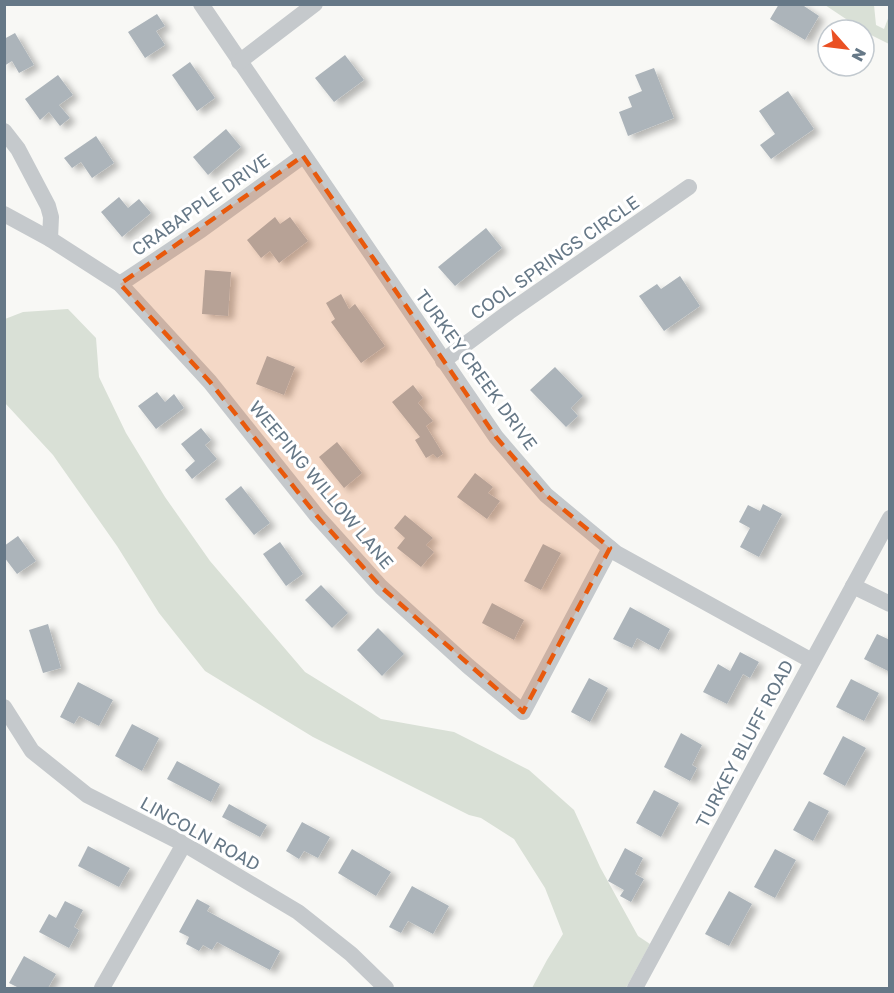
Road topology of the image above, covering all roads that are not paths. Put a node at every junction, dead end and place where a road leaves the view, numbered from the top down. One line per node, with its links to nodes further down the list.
1 (201, 4): 3 (street, TURKEY CREEK DRIVE)
2 (315, 4): 3 (street)
3 (239, 62): 5 (street, TURKEY CREEK DRIVE)
4 (4, 131): 8 (street)
5 (303, 156): 9 (street, CRABAPPLE DRIVE); 10 (street, TURKEY CREEK DRIVE)
6 (689, 187): 10 (street, COOL SPRINGS CIRCLE)
7 (4, 214): 8 (street, WEEPING WILLOW LANE)
8 (50, 239): 9 (street, WEEPING WILLOW LANE)
9 (120, 284): 12 (street, WEEPING WILLOW LANE)
10 (443, 361): 12 (street, TURKEY CREEK DRIVE)
11 (890, 518): 13 (street, TURKEY BLUFF ROAD)
12 (610, 548): 15 (street, TURKEY CREEK DRIVE)
13 (853, 586): 14 (street); 15 (street, TURKEY BLUFF ROAD)
14 (890, 604)
15 (812, 661): 20 (street, TURKEY BLUFF ROAD)
16 (4, 706): 17 (street, LINCOLN ROAD)
17 (184, 844): 18 (street); 19 (street, LINCOLN ROAD)
18 (102, 988)
19 (386, 988)
20 (635, 988)

